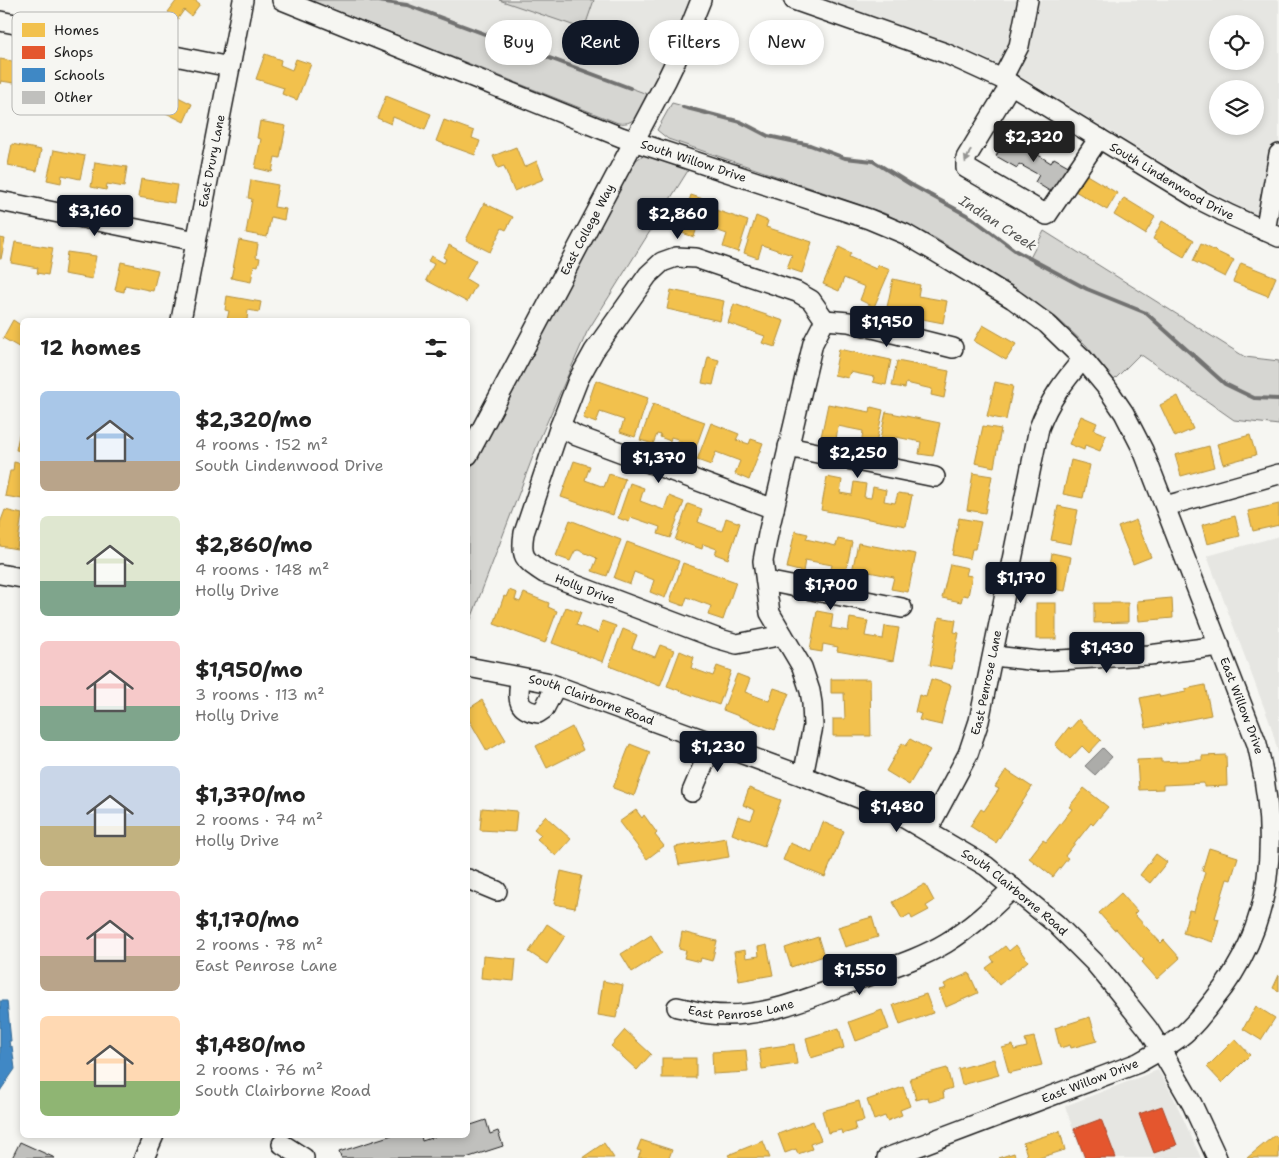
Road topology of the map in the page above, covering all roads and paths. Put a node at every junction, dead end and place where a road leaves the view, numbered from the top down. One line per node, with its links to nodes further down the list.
1 (244, 0): 7 (street, East Drury Lane)
2 (282, 0): 10 (street, South Willow Drive)
3 (701, 0): 10 (street, East College Way)
4 (794, 0): 8 (street, South Lindenwood Drive)
5 (1028, 0): 8 (street)
6 (178, 57): 7 (street)
7 (230, 67): 14 (street, East Drury Lane)
8 (1006, 81): 9 (street, South Lindenwood Drive); 9 (street, one-way to 9)
9 (1099, 138): 13 (street, South Lindenwood Drive)
10 (634, 141): 18 (street, South Willow Drive); 21 (street, East College Way)
11 (1279, 154): 13 (street)
12 (0, 201): 14 (street)
13 (1272, 234)
14 (196, 240): 15 (street, East Drury Lane)
15 (181, 318)
16 (825, 320): 17 (street); 19 (street, Holly Drive); 20 (street)
17 (954, 348)
18 (1083, 359): 24 (street, East Willow Drive); 32 (street, East Penrose Lane)
19 (560, 426): 25 (street); 30 (street, Holly Drive)
20 (788, 448): 23 (street); 25 (street)
21 (470, 451)
22 (1279, 474): 24 (street)
23 (935, 477)
24 (1166, 506): 31 (street, East Willow Drive)
25 (774, 509): 28 (street)
26 (0, 574): 27 (street)
27 (20, 578)
28 (766, 581): 29 (street); 30 (street)
29 (902, 608)
30 (783, 635): 37 (street)
31 (1220, 646): 32 (street); 44 (street, East Willow Drive)
32 (994, 656): 39 (street, East Penrose Lane)
33 (470, 667): 34 (street, South Clairborne Road)
34 (520, 678): 35 (street, South Clairborne Road); 35 (street)
35 (556, 686): 36 (street, South Clairborne Road)
36 (713, 742): 37 (street, South Clairborne Road); 38 (street)
37 (803, 776): 39 (street, South Clairborne Road)
38 (692, 792)
39 (927, 831): 41 (street, South Clairborne Road)
40 (470, 880): 42 (street)
41 (1014, 888): 43 (street, East Penrose Lane); 44 (street, South Clairborne Road)
42 (497, 891)
43 (677, 1007)
44 (1161, 1050): 49 (street, East Willow Drive); 50 (street, South Clairborne Road)
45 (153, 1138): 47 (street)
46 (282, 1144): 48 (street)
47 (144, 1158)
48 (304, 1158)
49 (887, 1158)
50 (1217, 1158)

